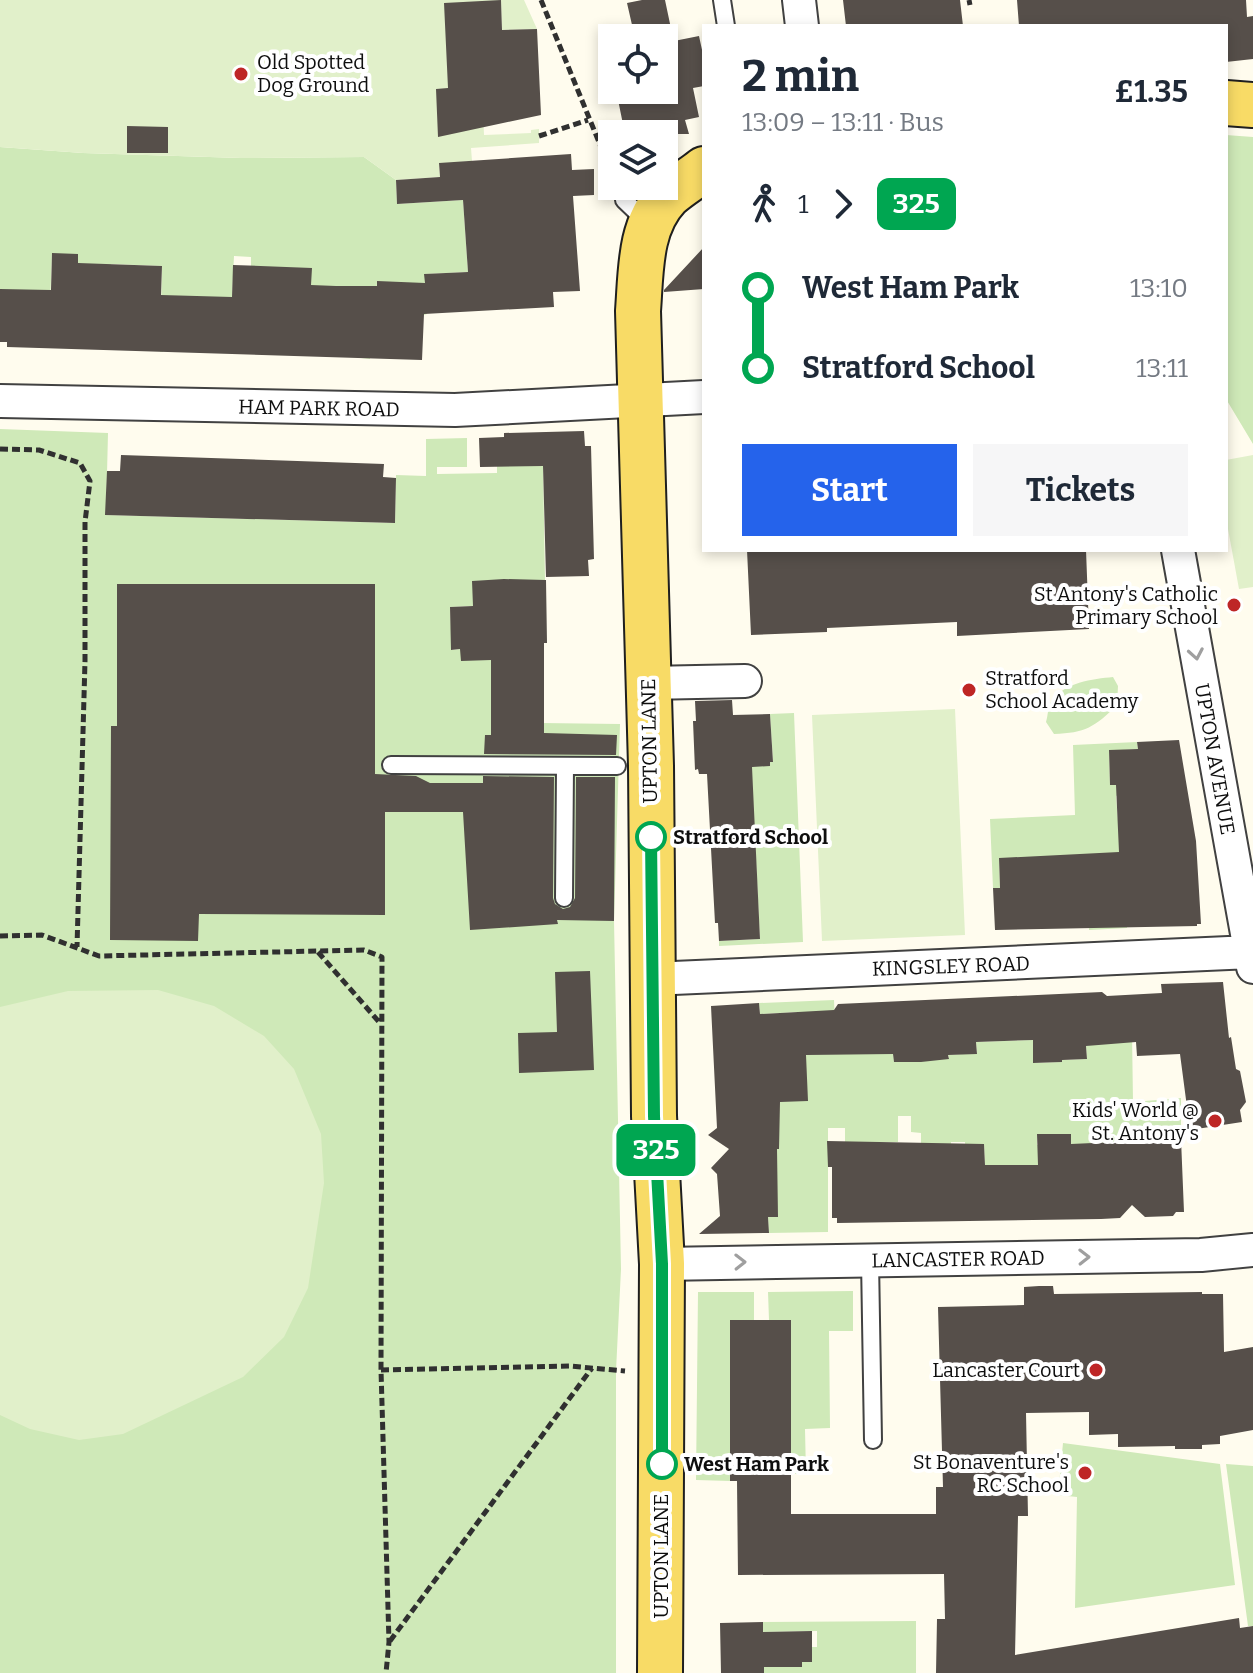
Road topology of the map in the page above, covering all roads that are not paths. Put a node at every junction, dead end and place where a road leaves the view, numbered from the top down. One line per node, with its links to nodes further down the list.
1 (722, 0): 3 (lane)
2 (799, 0): 4 (street)
3 (726, 24)
4 (802, 24)
5 (1228, 103): 6 (main road)
6 (1253, 105)
7 (702, 171): 9 (main road, UPTON LANE)
8 (702, 397): 9 (street, HAM PARK ROAD)
9 (639, 400): 10 (street, HAM PARK ROAD); 13 (main road, UPTON LANE)
10 (0, 401)
11 (1178, 552): 18 (street, UPTON AVENUE, one-way to 18)
12 (745, 681): 13 (street)
13 (648, 683): 19 (main road, UPTON LANE)
14 (391, 765): 15 (lane)
15 (565, 766): 16 (lane); 17 (lane)
16 (617, 766)
17 (564, 898)
18 (1252, 960): 19 (street, KINGSLEY ROAD)
19 (651, 979): 22 (main road, UPTON LANE)
20 (1253, 1250): 21 (street, LANCASTER ROAD, one-way to 20)
21 (870, 1260): 22 (street, LANCASTER ROAD, one-way to 21); 23 (lane)
22 (662, 1264): 24 (main road, UPTON LANE)
23 (873, 1440)
24 (660, 1673)

